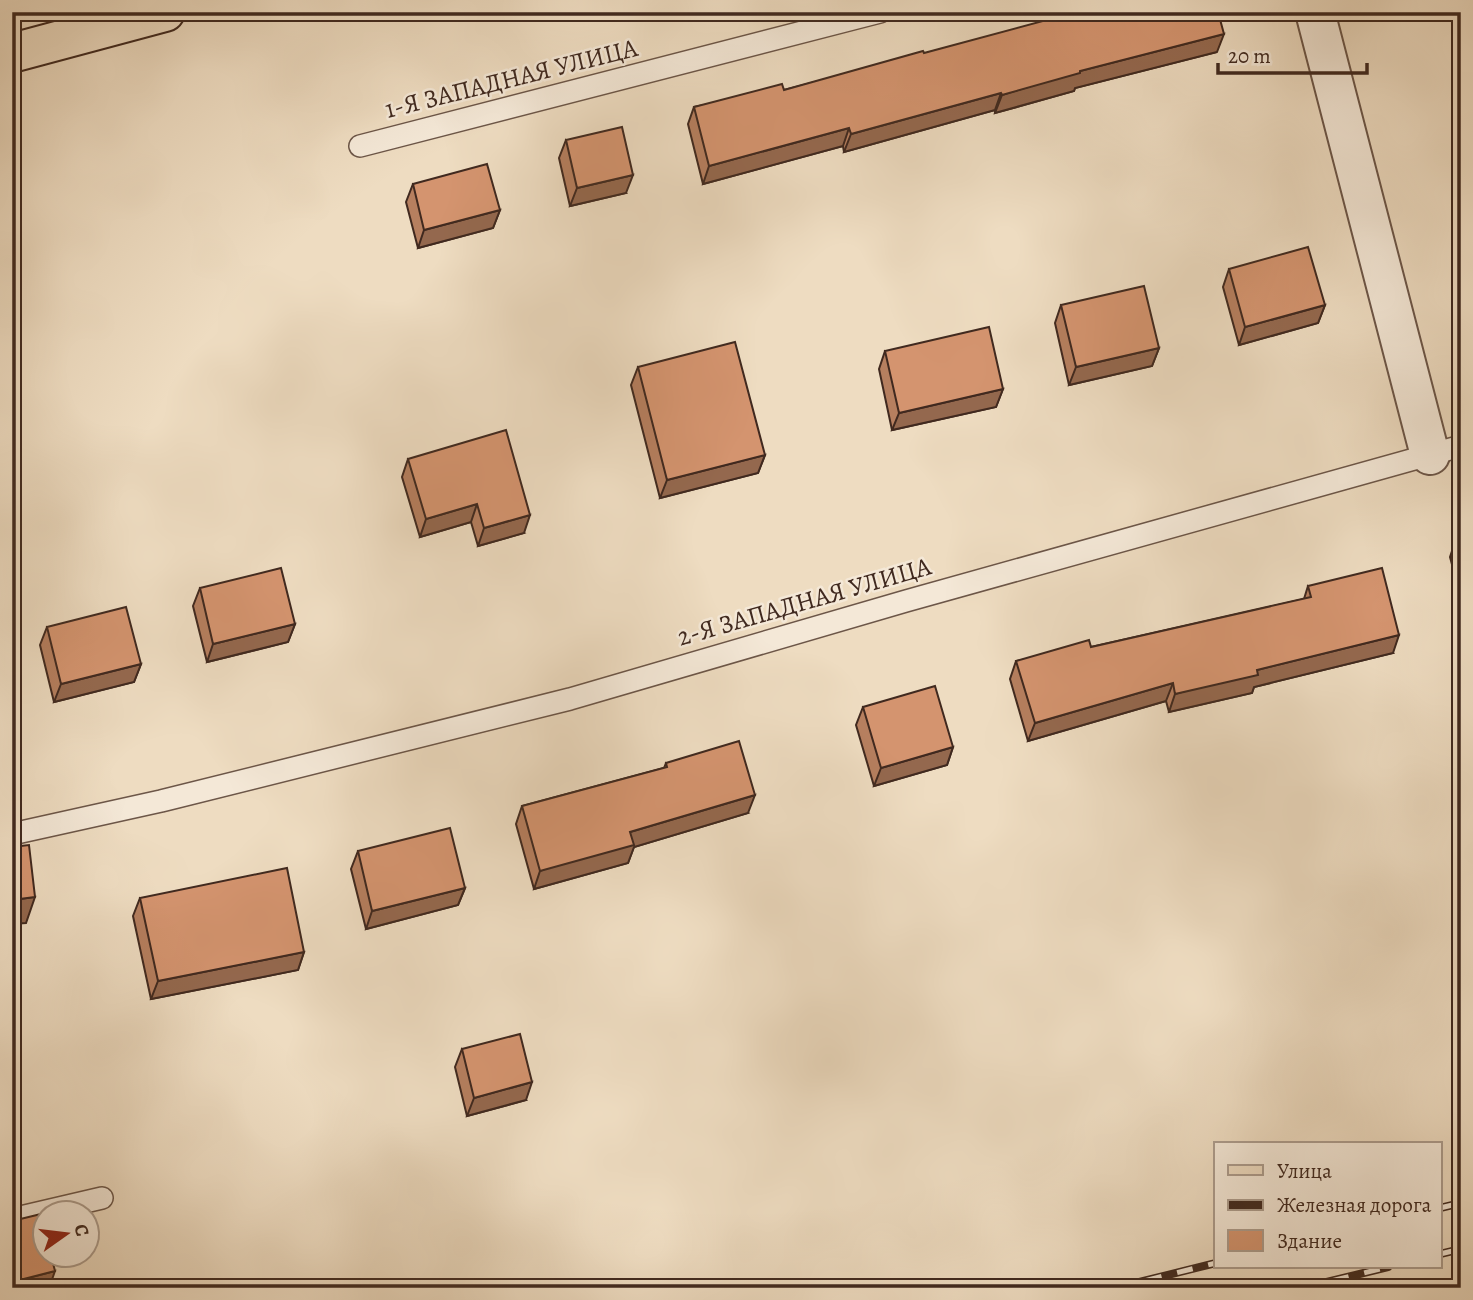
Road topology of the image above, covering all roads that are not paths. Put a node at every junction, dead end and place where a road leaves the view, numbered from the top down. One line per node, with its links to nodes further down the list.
1 (165, 12): 4 (main road)
2 (880, 12): 5 (lane, 1-Я ЗАПАДНАЯ УЛИЦА)
3 (1315, 12): 6 (street)
4 (12, 53)
5 (360, 146)
6 (1445, 451): 7 (lane, 2-Я ЗАПАДНАЯ УЛИЦА)
7 (12, 834)
8 (32, 1214): 9 (lane)
9 (12, 1219)

